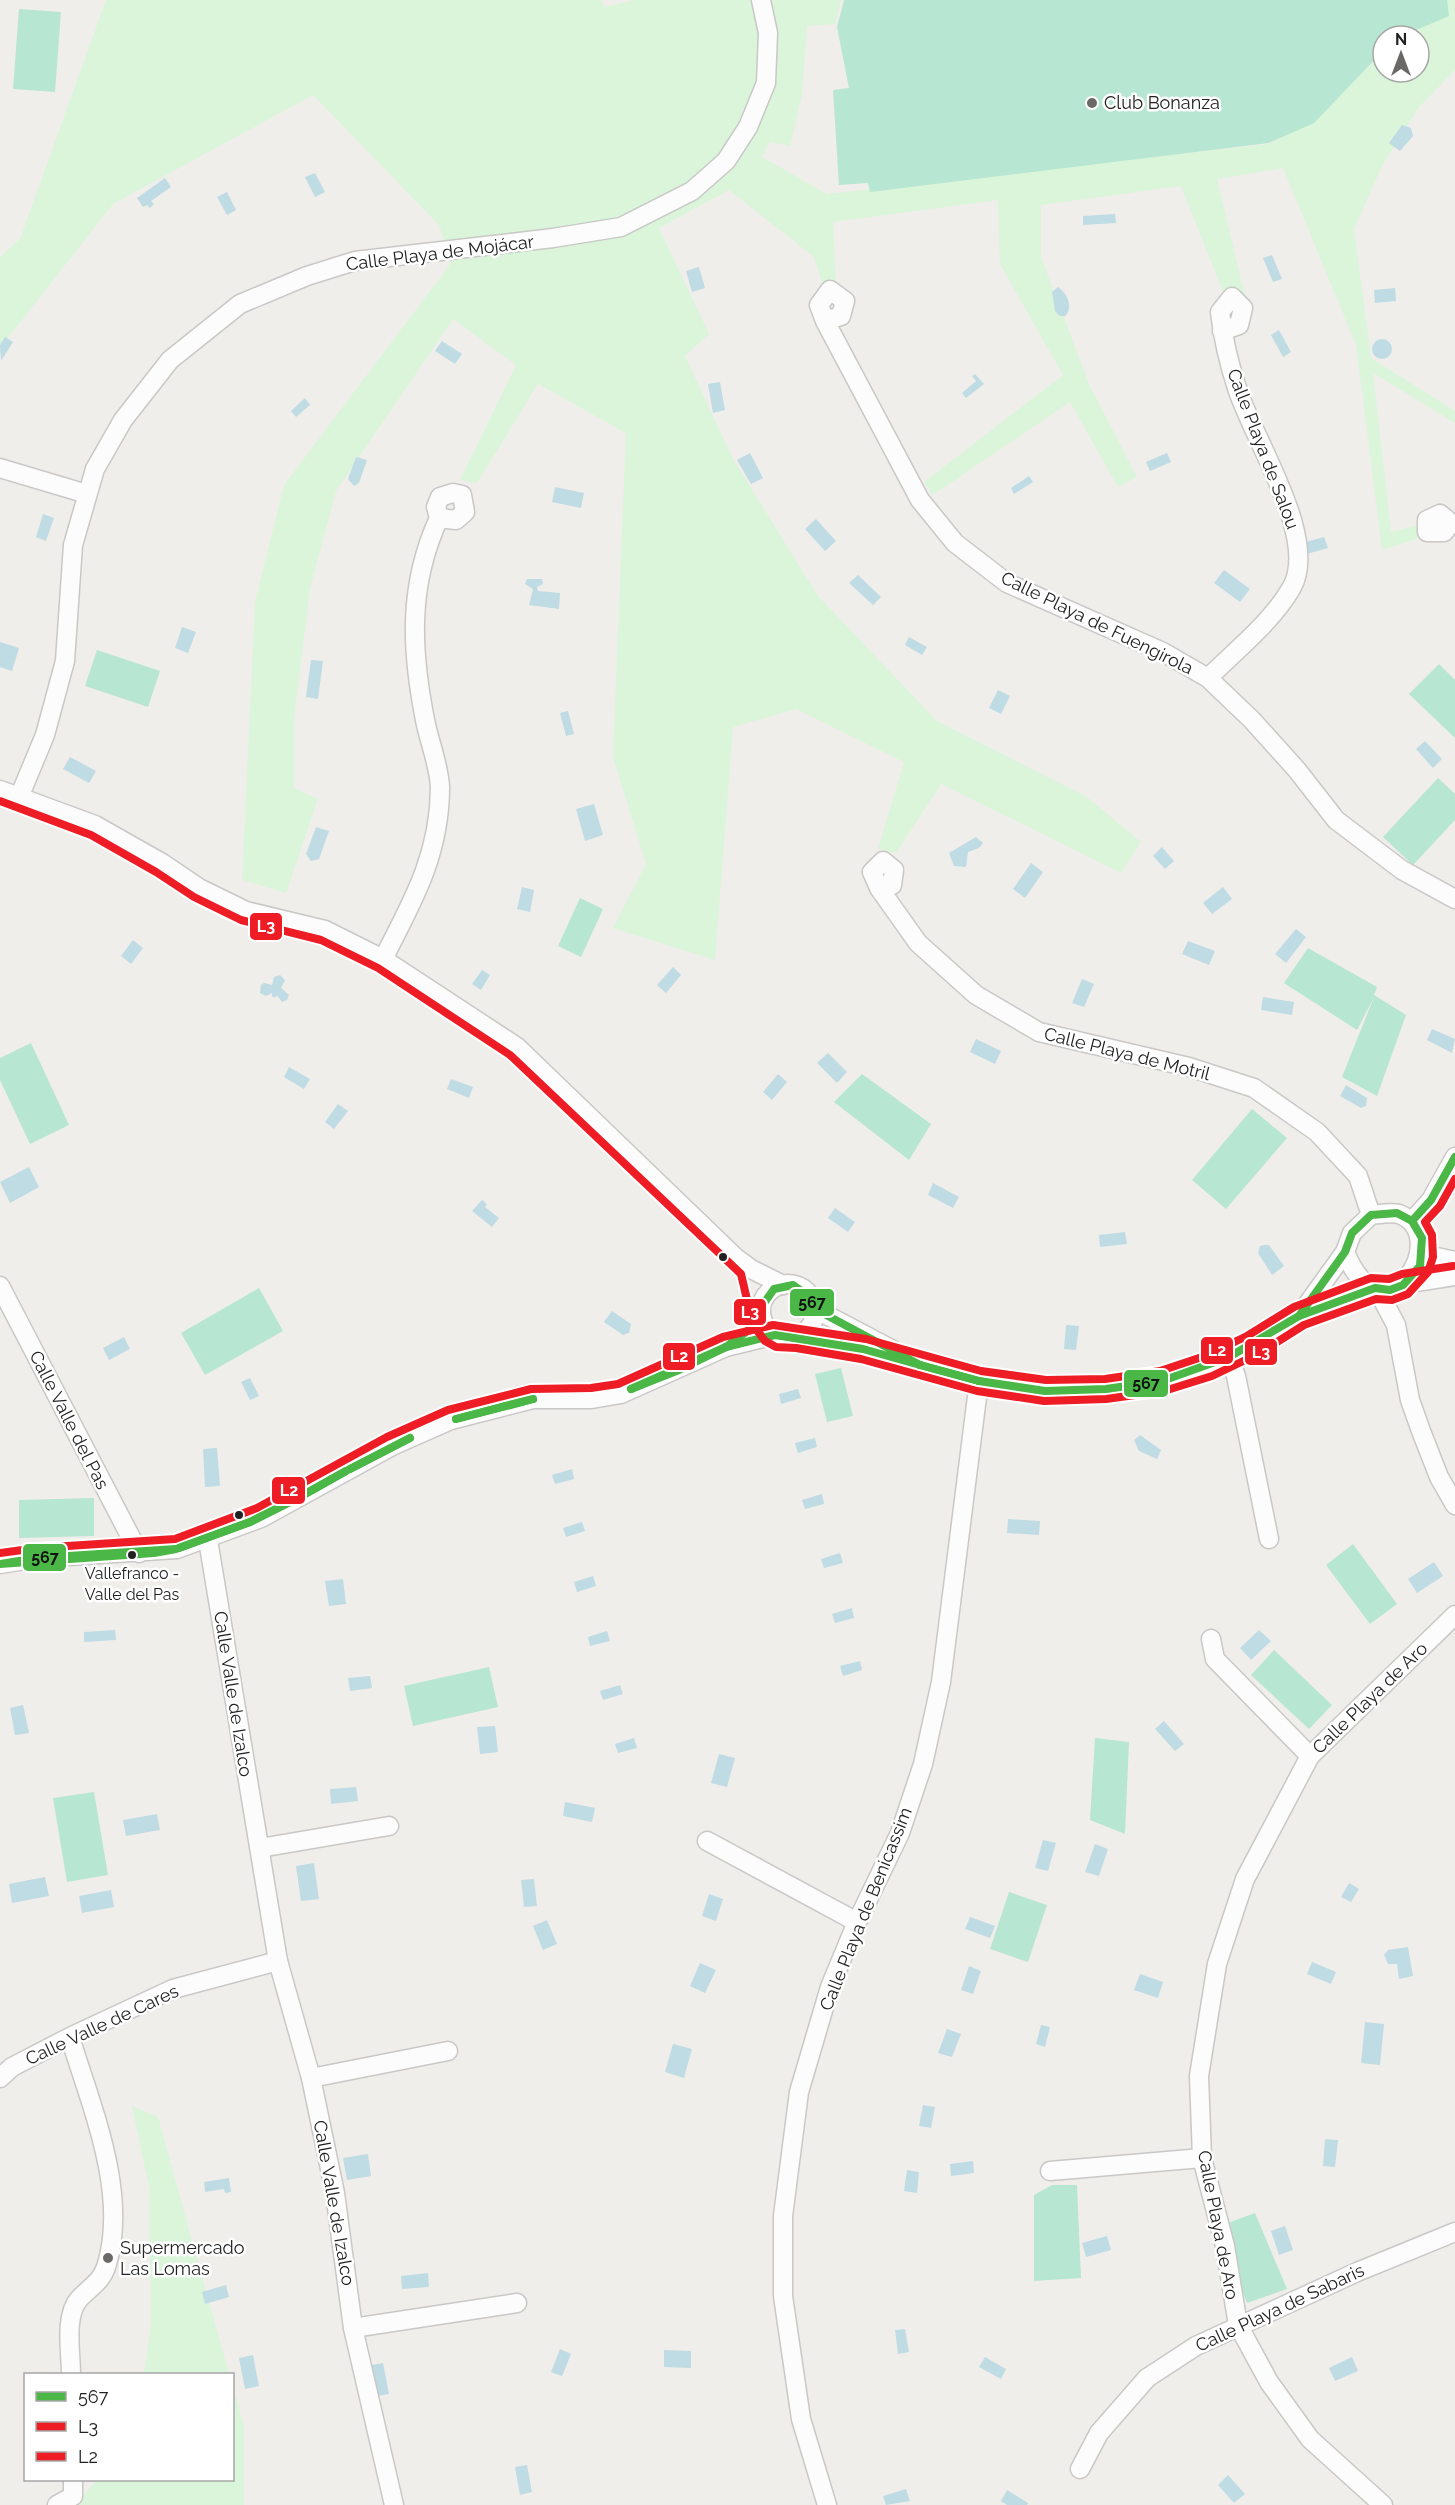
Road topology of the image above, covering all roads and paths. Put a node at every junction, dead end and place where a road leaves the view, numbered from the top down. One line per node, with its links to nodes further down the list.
1 (761, 0): 5 (street, Calle Playa de Mojácar)
2 (825, 321): 7 (street, Calle Playa de Fuengirola)
3 (1222, 331): 7 (street, Calle Playa de Salou)
4 (0, 468): 5 (street)
5 (87, 494): 9 (street, Calle Playa de Mojácar)
6 (439, 518): 12 (street)
7 (1208, 678): 11 (street, Calle Playa de Fuengirola)
8 (0, 789): 9 (street)
9 (20, 795): 12 (street)
10 (879, 888): 14 (street, Calle Playa de Motril)
11 (1455, 899)
12 (383, 959): 19 (street)
13 (1455, 1156): 15 (street)
14 (1371, 1215): 15 (street); 16 (street)
15 (1412, 1221): 17 (street)
16 (1345, 1252): 24 (street); 27 (street)
17 (1423, 1254): 18 (street); 22 (street)
18 (1455, 1261)
19 (751, 1269): 21 (street); 26 (street)
20 (1455, 1276): 22 (street)
21 (783, 1285): 25 (street); 26 (street)
22 (1403, 1285): 24 (street); 28 (street)
23 (0, 1286): 38 (street, Calle Valle del Pas)
24 (1376, 1289): 27 (street); 28 (street)
25 (815, 1309): 30 (street); 33 (street)
26 (762, 1316): 29 (street); 31 (street)
27 (1299, 1316): 32 (street)
28 (1396, 1325): 35 (street)
29 (775, 1335): 30 (street); 31 (street)
30 (797, 1337): 33 (street)
31 (726, 1347): 37 (street)
32 (1229, 1357): 34 (street); 36 (street)
33 (926, 1368): 34 (street)
34 (979, 1381): 46 (street, Calle Playa de Benicassim)
35 (1455, 1504)
36 (1269, 1539)
37 (208, 1540): 38 (street); 45 (street, Calle Valle de Izalco)
38 (139, 1554): 39 (street)
39 (0, 1564)
40 (1455, 1615): 42 (street, Calle Playa de Aro)
41 (1211, 1639): 42 (street)
42 (1310, 1756): 52 (street, Calle Playa de Aro)
43 (389, 1826): 45 (street)
44 (707, 1841): 46 (street)
45 (260, 1848): 47 (street, Calle Valle de Izalco)
46 (857, 1922): 63 (street, Calle Playa de Benicassim)
47 (278, 1961): 48 (street, Calle Valle de Cares); 51 (street, Calle Valle de Izalco)
48 (70, 2037): 50 (street, Calle Valle de Cares); 58 (street)
49 (448, 2051): 51 (street)
50 (0, 2078)
51 (311, 2078): 57 (street, Calle Valle de Izalco)
52 (1202, 2158): 53 (street); 56 (street, Calle Playa de Aro)
53 (1050, 2171)
54 (1455, 2232): 56 (street, Calle Playa de Sabaris)
55 (518, 2303): 57 (street)
56 (1238, 2325): 59 (street, Calle Playa de Sabaris); 64 (street, Calle Playa de Aro)
57 (354, 2328): 62 (street, Calle Valle de Izalco)
58 (71, 2373)
59 (1080, 2469)
60 (73, 2481): 61 (street)
61 (57, 2505)
62 (394, 2505)
63 (827, 2505)
64 (1382, 2505)

